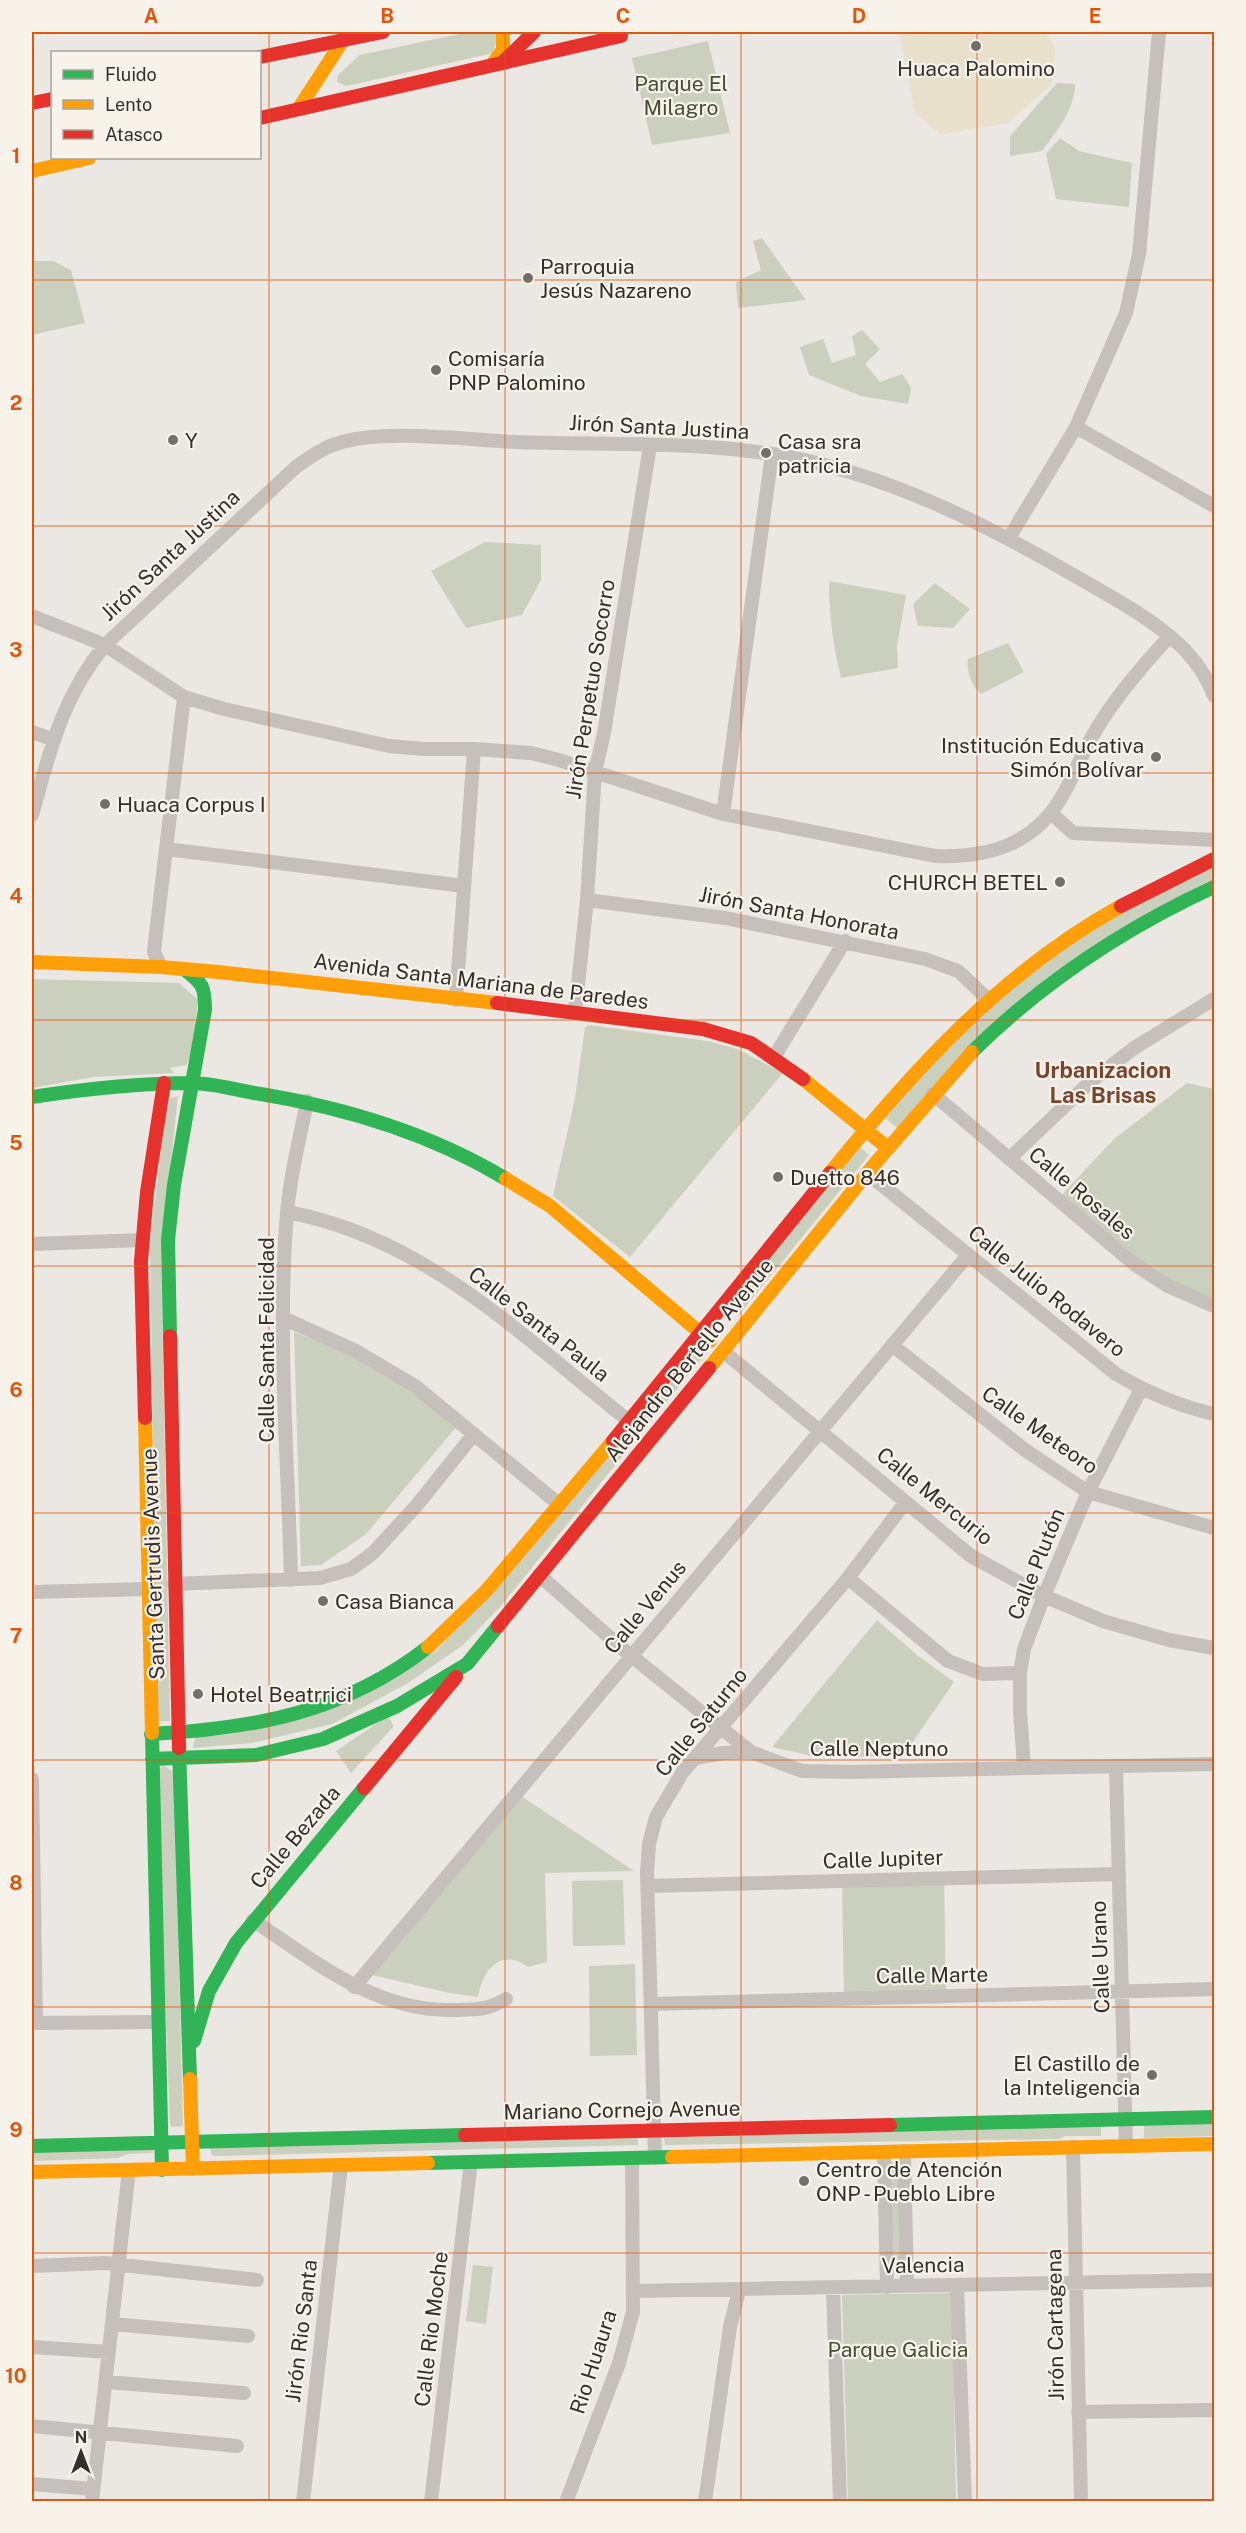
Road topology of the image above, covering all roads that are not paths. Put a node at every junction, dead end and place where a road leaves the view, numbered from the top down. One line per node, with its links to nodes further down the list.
1 (383, 32): 6 (main road)
2 (503, 32): 9 (main road)
3 (534, 32): 9 (main road)
4 (1159, 32): 18 (street)
5 (613, 35): 9 (main road)
6 (346, 36): 7 (main road); 10 (main road)
7 (292, 50): 8 (main road); 10 (main road)
8 (261, 57)
9 (496, 64): 11 (main road)
10 (318, 78): 11 (main road); 14 (main road)
11 (350, 96): 14 (main road)
12 (51, 99): 13 (main road)
13 (32, 103)
14 (299, 108): 15 (main road)
15 (261, 118)
16 (85, 159): 17 (main road)
17 (32, 171)
18 (1076, 427): 21 (street); 22 (street)
19 (650, 446): 20 (street, Jirón Santa Justina); 25 (street, Jirón Santa Justina); 31 (street, Jirón Perpetuo Socorro)
20 (772, 454): 22 (street, Jirón Santa Justina); 33 (street)
21 (1215, 506)
22 (1009, 538): 24 (street, Jirón Santa Justina)
23 (32, 616): 25 (street)
24 (1169, 637): 26 (street, Jirón Santa Justina); 32 (street)
25 (105, 645): 27 (street); 29 (street, Jirón Santa Justina)
26 (1215, 696)
27 (184, 697): 30 (street); 36 (street)
28 (32, 732): 29 (street)
29 (54, 740): 34 (street, Jirón Santa Justina)
30 (474, 749): 31 (street); 38 (street)
31 (595, 772): 33 (street); 40 (street, Jirón Perpetuo Socorro)
32 (1051, 813): 33 (street); 35 (street)
33 (723, 814)
34 (32, 815)
35 (1215, 840)
36 (166, 849): 38 (street); 43 (street)
37 (1215, 859): 47 (main road, Alejandro Bertello Avenue)
38 (464, 886): 45 (street)
39 (1215, 887): 52 (main road, Alejandro Bertello Avenue)
40 (587, 900): 41 (street, Jirón Santa Honorata); 48 (street, Jirón Perpetuo Socorro)
41 (845, 941): 47 (street, Jirón Santa Honorata); 49 (street)
42 (32, 962): 43 (main road, Avenida Santa Mariana de Paredes)
43 (161, 967): 44 (main road, Avenida Santa Mariana de Paredes)
44 (184, 969): 45 (main road, Avenida Santa Mariana de Paredes); 51 (main road, Santa Gertrudis Avenue)
45 (456, 993): 48 (main road, Avenida Santa Mariana de Paredes)
46 (1215, 999): 57 (street)
47 (989, 1000): 55 (main road, Alejandro Bertello Avenue)
48 (575, 1012): 49 (main road, Avenida Santa Mariana de Paredes)
49 (774, 1057): 55 (main road, Avenida Santa Mariana de Paredes)
50 (164, 1083): 51 (main road); 53 (main road); 60 (main road, Santa Gertrudis Avenue)
51 (193, 1083): 54 (main road); 80 (main road, Santa Gertrudis Avenue)
52 (933, 1094): 56 (main road, Alejandro Bertello Avenue); 57 (street, Calle Rosales)
53 (32, 1097)
54 (307, 1101): 59 (street, Calle Santa Felicidad); 65 (main road)
55 (866, 1129): 56 (main road, Avenida Santa Mariana de Paredes); 65 (main road, Alejandro Bertello Avenue)
56 (888, 1148): 58 (main road, Alejandro Bertello Avenue)
57 (1009, 1159): 63 (street, Calle Rosales)
58 (867, 1173): 62 (street, Calle Julio Rodavero); 67 (main road, Alejandro Bertello Avenue)
59 (287, 1212): 64 (street, Calle Santa Felicidad); 70 (street, Calle Santa Paula)
60 (142, 1240): 61 (street); 81 (main road, Santa Gertrudis Avenue)
61 (32, 1244)
62 (968, 1255): 66 (street, Calle Venus); 68 (street, Calle Julio Rodavero)
63 (1215, 1306)
64 (283, 1318): 72 (street); 79 (street, Calle Santa Felicidad)
65 (702, 1334): 67 (main road); 70 (main road, Alejandro Bertello Avenue)
66 (892, 1345): 71 (street, Calle Venus); 73 (street, Calle Meteoro)
67 (723, 1351): 71 (street, Calle Mercurio); 77 (main road, Alejandro Bertello Avenue)
68 (1141, 1389): 69 (street, Calle Julio Rodavero); 73 (street, Calle Plutón)
69 (1215, 1414)
70 (629, 1421): 75 (main road, Alejandro Bertello Avenue)
71 (821, 1430): 74 (street, Calle Mercurio); 85 (street, Calle Venus)
72 (474, 1434): 75 (street); 79 (street)
73 (1088, 1492): 76 (street, Calle Meteoro); 83 (street, Calle Plutón)
74 (905, 1503): 78 (street, Calle Saturno); 83 (street, Calle Mercurio)
75 (560, 1505): 89 (main road, Alejandro Bertello Avenue)
76 (1215, 1528)
77 (539, 1575): 85 (street, Calle Neptuno); 86 (main road, Alejandro Bertello Avenue)
78 (848, 1578): 87 (street); 88 (street, Calle Saturno)
79 (291, 1580): 80 (street)
80 (174, 1584): 89 (main road, Santa Gertrudis Avenue)
81 (148, 1589): 82 (street); 90 (main road, Santa Gertrudis Avenue)
82 (32, 1592)
83 (1044, 1596): 84 (street, Calle Mercurio); 87 (street, Calle Plutón)
84 (1215, 1648)
85 (632, 1655): 88 (street, Calle Neptuno); 102 (street, Calle Venus)
86 (467, 1664): 94 (main road, Alejandro Bertello Avenue); 101 (main road, Calle Bezada)
87 (1020, 1673): 96 (street, Calle Plutón)
88 (721, 1729): 91 (street, Calle Neptuno); 92 (street, Calle Saturno)
89 (179, 1733): 90 (main road, Alejandro Bertello Avenue); 94 (main road, Santa Gertrudis Avenue)
90 (151, 1734): 93 (main road, Santa Gertrudis Avenue)
91 (751, 1752): 92 (street); 96 (street, Calle Neptuno)
92 (695, 1758): 100 (street, Calle Saturno)
93 (152, 1759): 94 (main road, Alejandro Bertello Avenue); 107 (main road, Santa Gertrudis Avenue)
94 (180, 1759): 109 (main road, Santa Gertrudis Avenue)
95 (1215, 1764): 97 (street, Calle Neptuno)
96 (1024, 1767): 97 (street, Calle Neptuno)
97 (1116, 1768): 99 (street, Calle Urano)
98 (32, 1779): 108 (street)
99 (1119, 1874): 100 (street, Calle Jupiter); 104 (street, Calle Urano)
100 (648, 1886): 106 (street, Calle Saturno)
101 (254, 1920): 102 (street); 109 (main road, Calle Bezada)
102 (354, 1987): 105 (street)
103 (1215, 1989): 104 (street, Calle Marte)
104 (1122, 1992): 106 (street, Calle Marte); 111 (street, Calle Urano)
105 (506, 1998)
106 (652, 2004): 112 (street, Calle Saturno)
107 (158, 2022): 108 (street); 113 (main road, Santa Gertrudis Avenue)
108 (34, 2023)
109 (190, 2056): 114 (main road, Santa Gertrudis Avenue)
110 (1215, 2117): 111 (main road, Mariano Cornejo Avenue)
111 (1126, 2119): 112 (main road, Mariano Cornejo Avenue); 117 (street, Calle Urano)
112 (655, 2130): 114 (main road, Mariano Cornejo Avenue); 122 (street, Calle Saturno)
113 (161, 2142): 114 (main road, Mariano Cornejo Avenue); 116 (main road, Mariano Cornejo Avenue); 127 (main road, Santa Gertrudis Avenue)
114 (192, 2142): 125 (main road, Santa Gertrudis Avenue)
115 (1215, 2144): 117 (main road)
116 (32, 2146)
117 (1126, 2146): 118 (main road)
118 (1072, 2147): 119 (main road); 133 (street, Jirón Cartagena)
119 (904, 2151): 120 (main road); 135 (street)
120 (884, 2152): 122 (main road); 136 (street)
121 (632, 2158): 122 (main road); 123 (main road); 139 (street, Rio Huaura)
122 (655, 2158)
123 (471, 2162): 124 (main road); 154 (street, Calle Rio Moche)
124 (341, 2165): 125 (main road); 153 (street, Jirón Rio Santa)
125 (193, 2169): 127 (main road)
126 (129, 2170): 127 (main road); 128 (main road); 129 (street)
127 (162, 2170)
128 (32, 2172)
129 (119, 2265): 130 (street); 131 (street); 140 (street)
130 (32, 2266)
131 (257, 2280)
132 (1215, 2280): 133 (street, Valencia)
133 (1075, 2283): 134 (street, Valencia); 147 (street, Jirón Cartagena)
134 (957, 2285): 135 (street, Valencia); 158 (street)
135 (907, 2286): 136 (street, Valencia)
136 (887, 2287): 137 (street, Valencia)
137 (833, 2288): 138 (street, Valencia); 157 (street)
138 (739, 2290): 139 (street, Valencia); 156 (street)
139 (633, 2291): 155 (street, Rio Huaura)
140 (112, 2324): 141 (street); 143 (street)
141 (248, 2336)
142 (32, 2347): 143 (street)
143 (109, 2352): 144 (street)
144 (106, 2382): 145 (street); 149 (street)
145 (244, 2393)
146 (1215, 2410): 147 (street)
147 (1078, 2412): 159 (street, Jirón Cartagena)
148 (32, 2426): 149 (street)
149 (100, 2432): 150 (street); 152 (street)
150 (237, 2446)
151 (32, 2484): 152 (street)
152 (93, 2495)
153 (303, 2502)
154 (431, 2502)
155 (566, 2502)
156 (705, 2502)
157 (840, 2502)
158 (965, 2502)
159 (1081, 2502)

